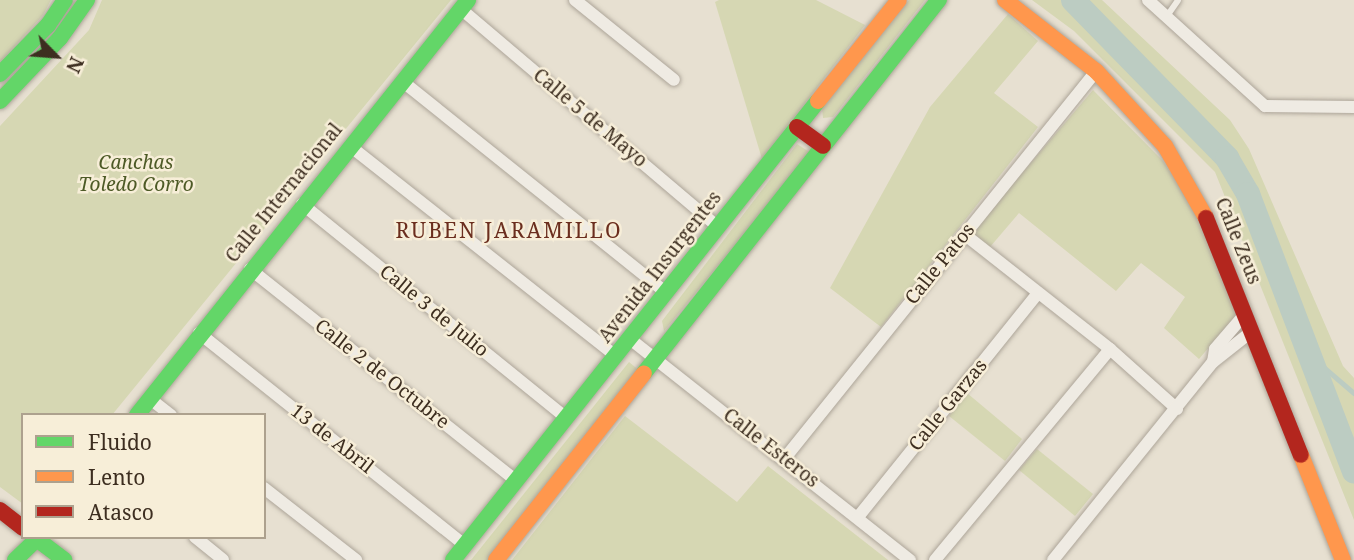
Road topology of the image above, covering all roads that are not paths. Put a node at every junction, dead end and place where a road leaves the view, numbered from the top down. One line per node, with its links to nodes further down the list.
1 (65, 0): 12 (main road)
2 (87, 0): 15 (main road)
3 (575, 0): 13 (street)
4 (899, 0): 17 (main road, Avenida Insurgentes)
5 (939, 0): 19 (main road)
6 (1004, 0): 11 (main road, Calle Zeus)
7 (1148, 0): 10 (street)
8 (1178, 0): 10 (lane)
9 (465, 4): 14 (main road, Calle Internacional); 21 (street, Calle 5 de Mayo)
10 (1166, 17): 16 (street)
11 (1096, 71): 22 (street, Calle Patos); 26 (main road, Calle Zeus)
12 (0, 74)
13 (674, 80)
14 (402, 81): 18 (main road, Calle Internacional); 24 (street)
15 (0, 101)
16 (1354, 107)
17 (797, 127): 19 (main road); 21 (main road, Avenida Insurgentes)
18 (350, 146): 20 (main road, Calle Internacional); 31 (street)
19 (823, 146): 32 (main road)
20 (302, 204): 23 (main road, Calle Internacional); 38 (street, Calle 3 de Julio)
21 (718, 228): 24 (main road, Avenida Insurgentes)
22 (964, 234): 25 (street); 39 (street, Calle Patos)
23 (250, 269): 28 (main road, Calle Internacional); 40 (street, Calle 2 de Octubre)
24 (667, 293): 29 (main road, Avenida Insurgentes)
25 (1038, 293): 30 (street); 43 (street, Calle Garzas)
26 (1245, 314): 27 (main road, Calle Zeus); 33 (street)
27 (1251, 332): 33 (street); 57 (main road, Calle Zeus)
28 (199, 333): 34 (main road, Calle Internacional); 47 (street, 13 de Abril)
29 (630, 339): 31 (main road, Avenida Insurgentes); 32 (street, Calle Esteros)
30 (1110, 349): 35 (street); 55 (street)
31 (616, 356): 38 (main road, Avenida Insurgentes)
32 (655, 358): 39 (street, Calle Esteros); 53 (main road)
33 (1213, 362): 35 (street)
34 (149, 398): 36 (main road, Calle Internacional); 37 (street)
35 (1177, 409): 56 (street)
36 (138, 413)
37 (168, 413)
38 (565, 417): 40 (main road, Avenida Insurgentes)
39 (785, 458): 43 (street, Calle Esteros)
40 (515, 480): 47 (main road, Avenida Insurgentes)
41 (266, 490): 51 (street)
42 (0, 510): 44 (main road)
43 (858, 517): 54 (street, Calle Esteros)
44 (21, 526)
45 (40, 539): 48 (main road); 49 (main road)
46 (197, 539): 50 (street)
47 (465, 545): 52 (main road, Avenida Insurgentes)
48 (58, 558)
49 (15, 560)
50 (223, 560)
51 (356, 560)
52 (453, 560)
53 (496, 560)
54 (910, 560)
55 (935, 560)
56 (1053, 560)
57 (1343, 560)

